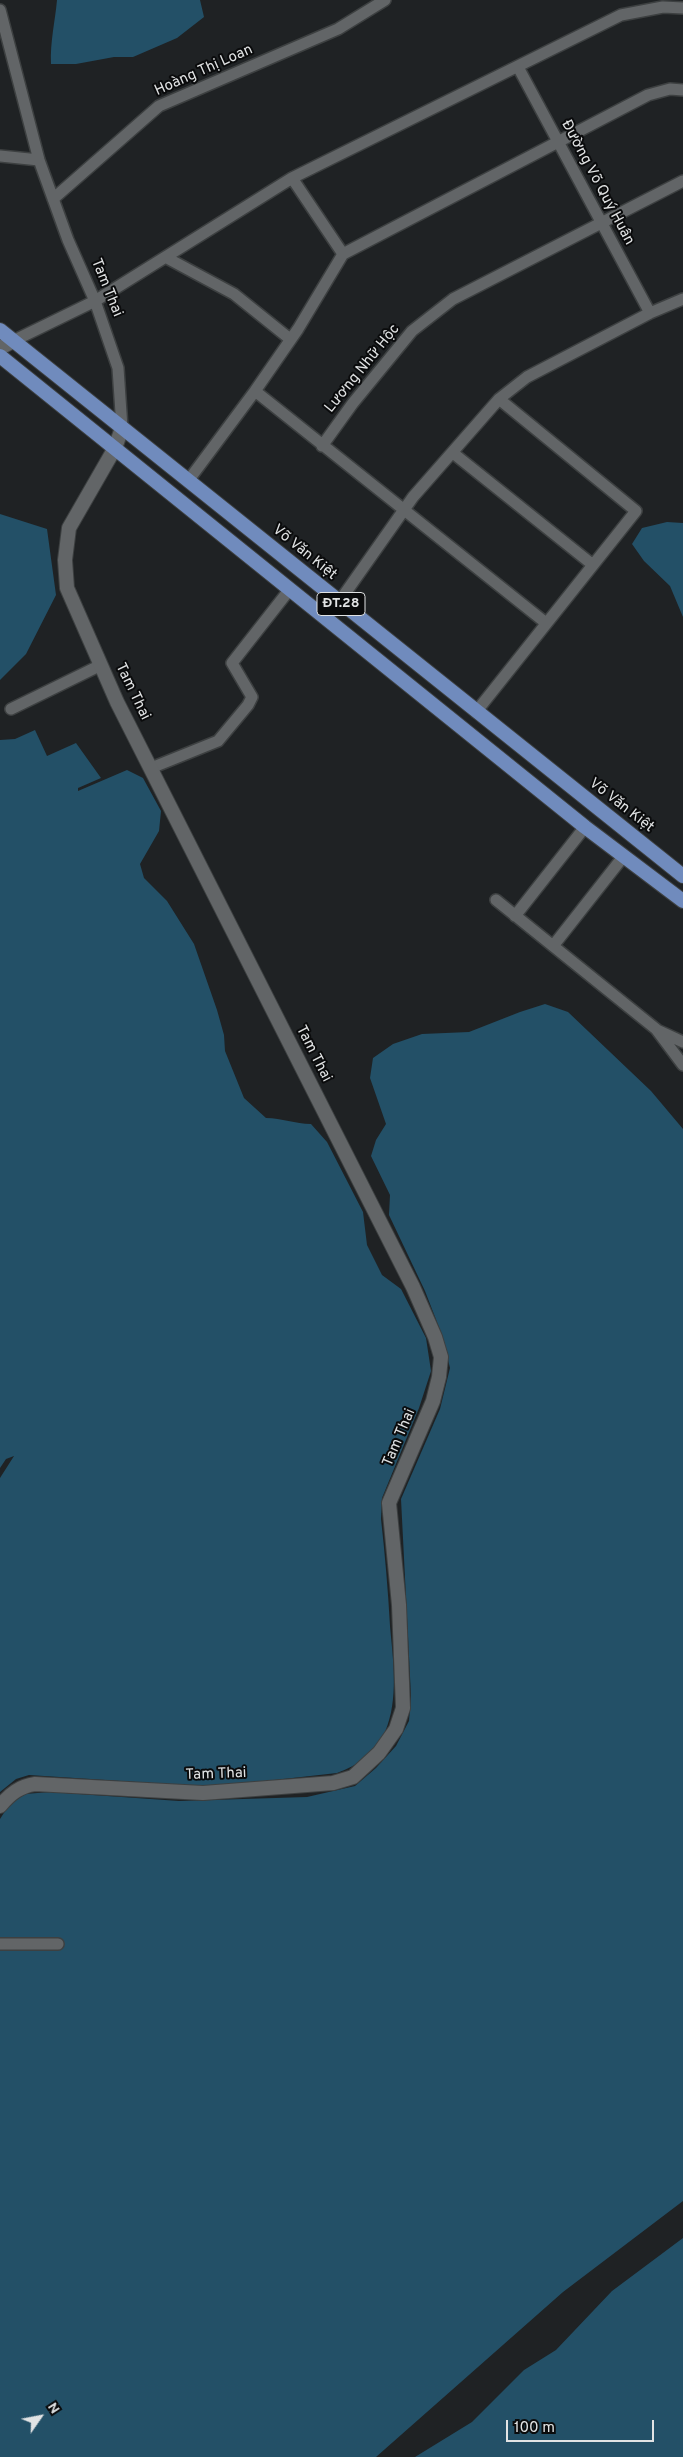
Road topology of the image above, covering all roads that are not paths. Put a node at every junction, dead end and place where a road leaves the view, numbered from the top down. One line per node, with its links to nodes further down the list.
1 (386, 0): 11 (street, Hoàng Thị Loan)
2 (683, 8): 4 (street)
3 (0, 10): 8 (street, Tam Thai)
4 (518, 67): 6 (street, Đường Võ Quý Huân); 9 (street)
5 (683, 90): 6 (street)
6 (557, 141): 12 (street, Đường Võ Quý Huân); 13 (street)
7 (0, 156): 8 (street)
8 (39, 160): 11 (street, Tam Thai)
9 (292, 178): 13 (street); 14 (street)
10 (683, 181): 12 (street, Lương Nhữ Hộc)
11 (53, 199): 16 (street, Tam Thai)
12 (602, 222): 17 (street, Đường Võ Quý Huân); 26 (street, Lương Nhữ Hộc)
13 (343, 254): 19 (street)
14 (167, 258): 16 (street); 19 (street)
15 (683, 299): 17 (street)
16 (95, 301): 20 (street); 25 (street, Tam Thai)
17 (650, 313): 24 (street)
18 (0, 330): 20 (main road, Võ Văn Kiệt / ĐT.28)
19 (290, 339): 23 (street)
20 (13, 341): 21 (street); 25 (main road, Võ Văn Kiệt / ĐT.28)
21 (0, 348)
22 (0, 356): 27 (main road, ĐT.28)
23 (255, 391): 26 (street); 29 (street)
24 (499, 399): 28 (street); 31 (street)
25 (122, 428): 27 (street, Tam Thai); 29 (main road, Võ Văn Kiệt / ĐT.28)
26 (322, 446): 30 (street)
27 (115, 448): 32 (main road, ĐT.28); 35 (street, Tam Thai)
28 (453, 452): 30 (street); 31 (street)
29 (188, 481): 33 (main road, Võ Văn Kiệt / ĐT.28)
30 (404, 510): 33 (street); 34 (street)
31 (593, 565): 34 (street)
32 (290, 589): 38 (street); 39 (main road, ĐT.28)
33 (339, 602): 37 (main road, Võ Văn Kiệt / ĐT.28)
34 (546, 623): 37 (street)
35 (100, 665): 36 (street); 38 (street, Tam Thai)
36 (11, 710)
37 (476, 712): 41 (main road, Võ Văn Kiệt / ĐT.28)
38 (151, 768): 49 (street, Tam Thai)
39 (585, 827): 40 (main road, ĐT.28); 44 (street)
40 (623, 857): 43 (main road, ĐT.28); 45 (street)
41 (683, 876)
42 (496, 900): 44 (street)
43 (683, 901)
44 (514, 916): 45 (street)
45 (552, 946): 46 (street)
46 (656, 1029): 47 (street); 48 (street)
47 (683, 1042)
48 (683, 1065)
49 (0, 1806)
50 (0, 1944): 51 (street)
51 (58, 1944)

